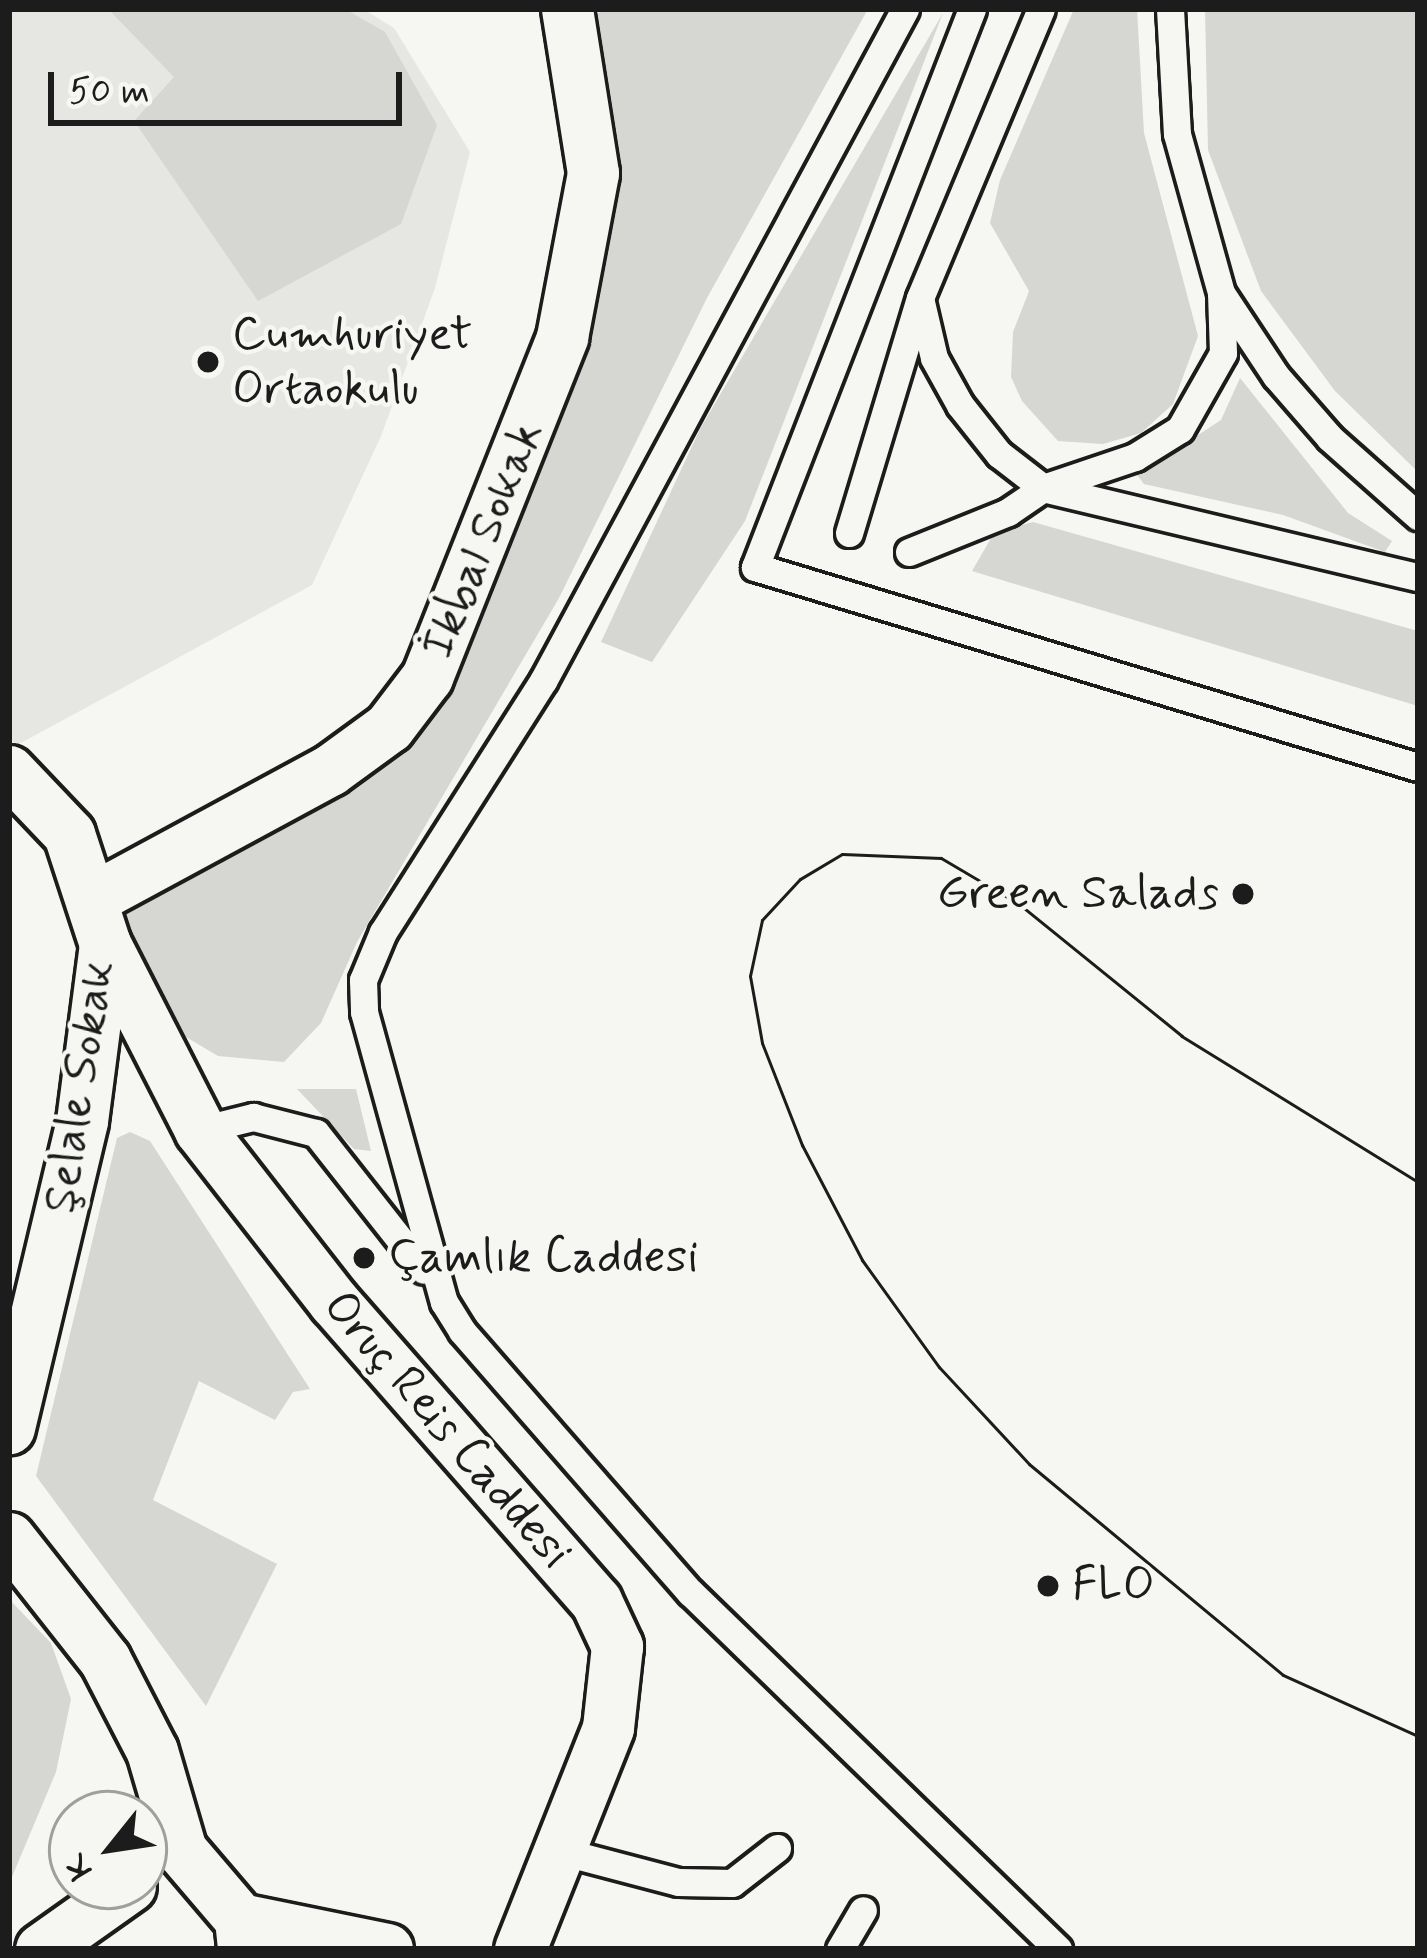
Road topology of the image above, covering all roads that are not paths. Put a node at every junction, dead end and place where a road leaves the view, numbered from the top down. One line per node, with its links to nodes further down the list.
1 (568, 9): 15 (street, İkbal Sokak)
2 (905, 9): 17 (lane)
3 (971, 9): 13 (lane)
4 (1041, 9): 7 (lane)
5 (1170, 9): 6 (lane)
6 (1221, 293): 8 (lane); 9 (lane)
7 (920, 298): 8 (lane); 10 (lane)
8 (1043, 488): 11 (lane); 12 (lane)
9 (1418, 516)
10 (849, 533)
11 (908, 553)
12 (1418, 577)
13 (1418, 767)
14 (9, 771): 15 (street, Şelale Sokak)
15 (100, 920): 16 (street, Oruç Reis Caddesi); 18 (street, Şelale Sokak)
16 (200, 1130): 17 (lane); 22 (street, Oruç Reis Caddesi)
17 (444, 1302): 31 (lane)
18 (9, 1428)
19 (9, 1538): 20 (street)
20 (155, 1790)
21 (777, 1849): 22 (lane)
22 (564, 1852): 29 (street, Oruç Reis Caddesi)
23 (168, 1868): 26 (street)
24 (96, 1910): 27 (street)
25 (863, 1910): 30 (lane)
26 (242, 1934): 28 (street)
27 (41, 1949)
28 (387, 1949)
29 (520, 1949)
30 (840, 1949)
31 (1058, 1949)

